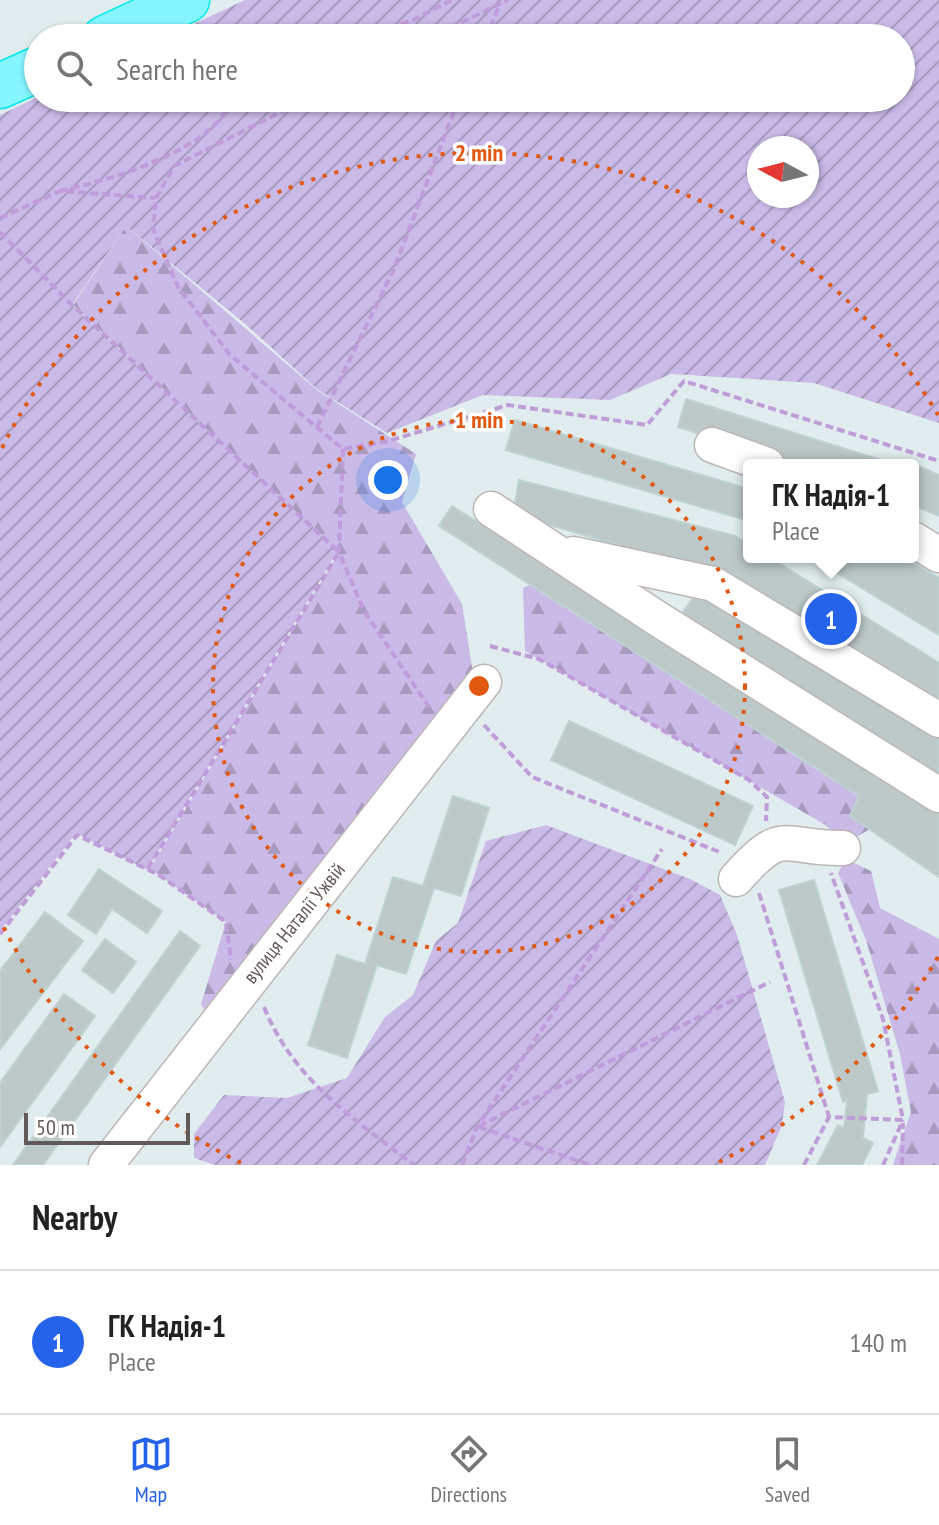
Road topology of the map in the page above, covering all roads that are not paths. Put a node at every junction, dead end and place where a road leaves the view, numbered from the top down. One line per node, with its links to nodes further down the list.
1 (187, 0): 2 (highway)
2 (135, 24)
3 (24, 75): 4 (highway)
4 (0, 86)
5 (712, 445): 6 (street)
6 (750, 459)
7 (491, 509): 9 (street)
8 (919, 543): 10 (street)
9 (554, 549): 12 (street); 13 (street)
10 (939, 555)
11 (484, 682): 16 (street, вулиця Наталії Ужвій)
12 (939, 720)
13 (939, 795)
14 (843, 848): 15 (street)
15 (748, 865)
16 (106, 1165)

